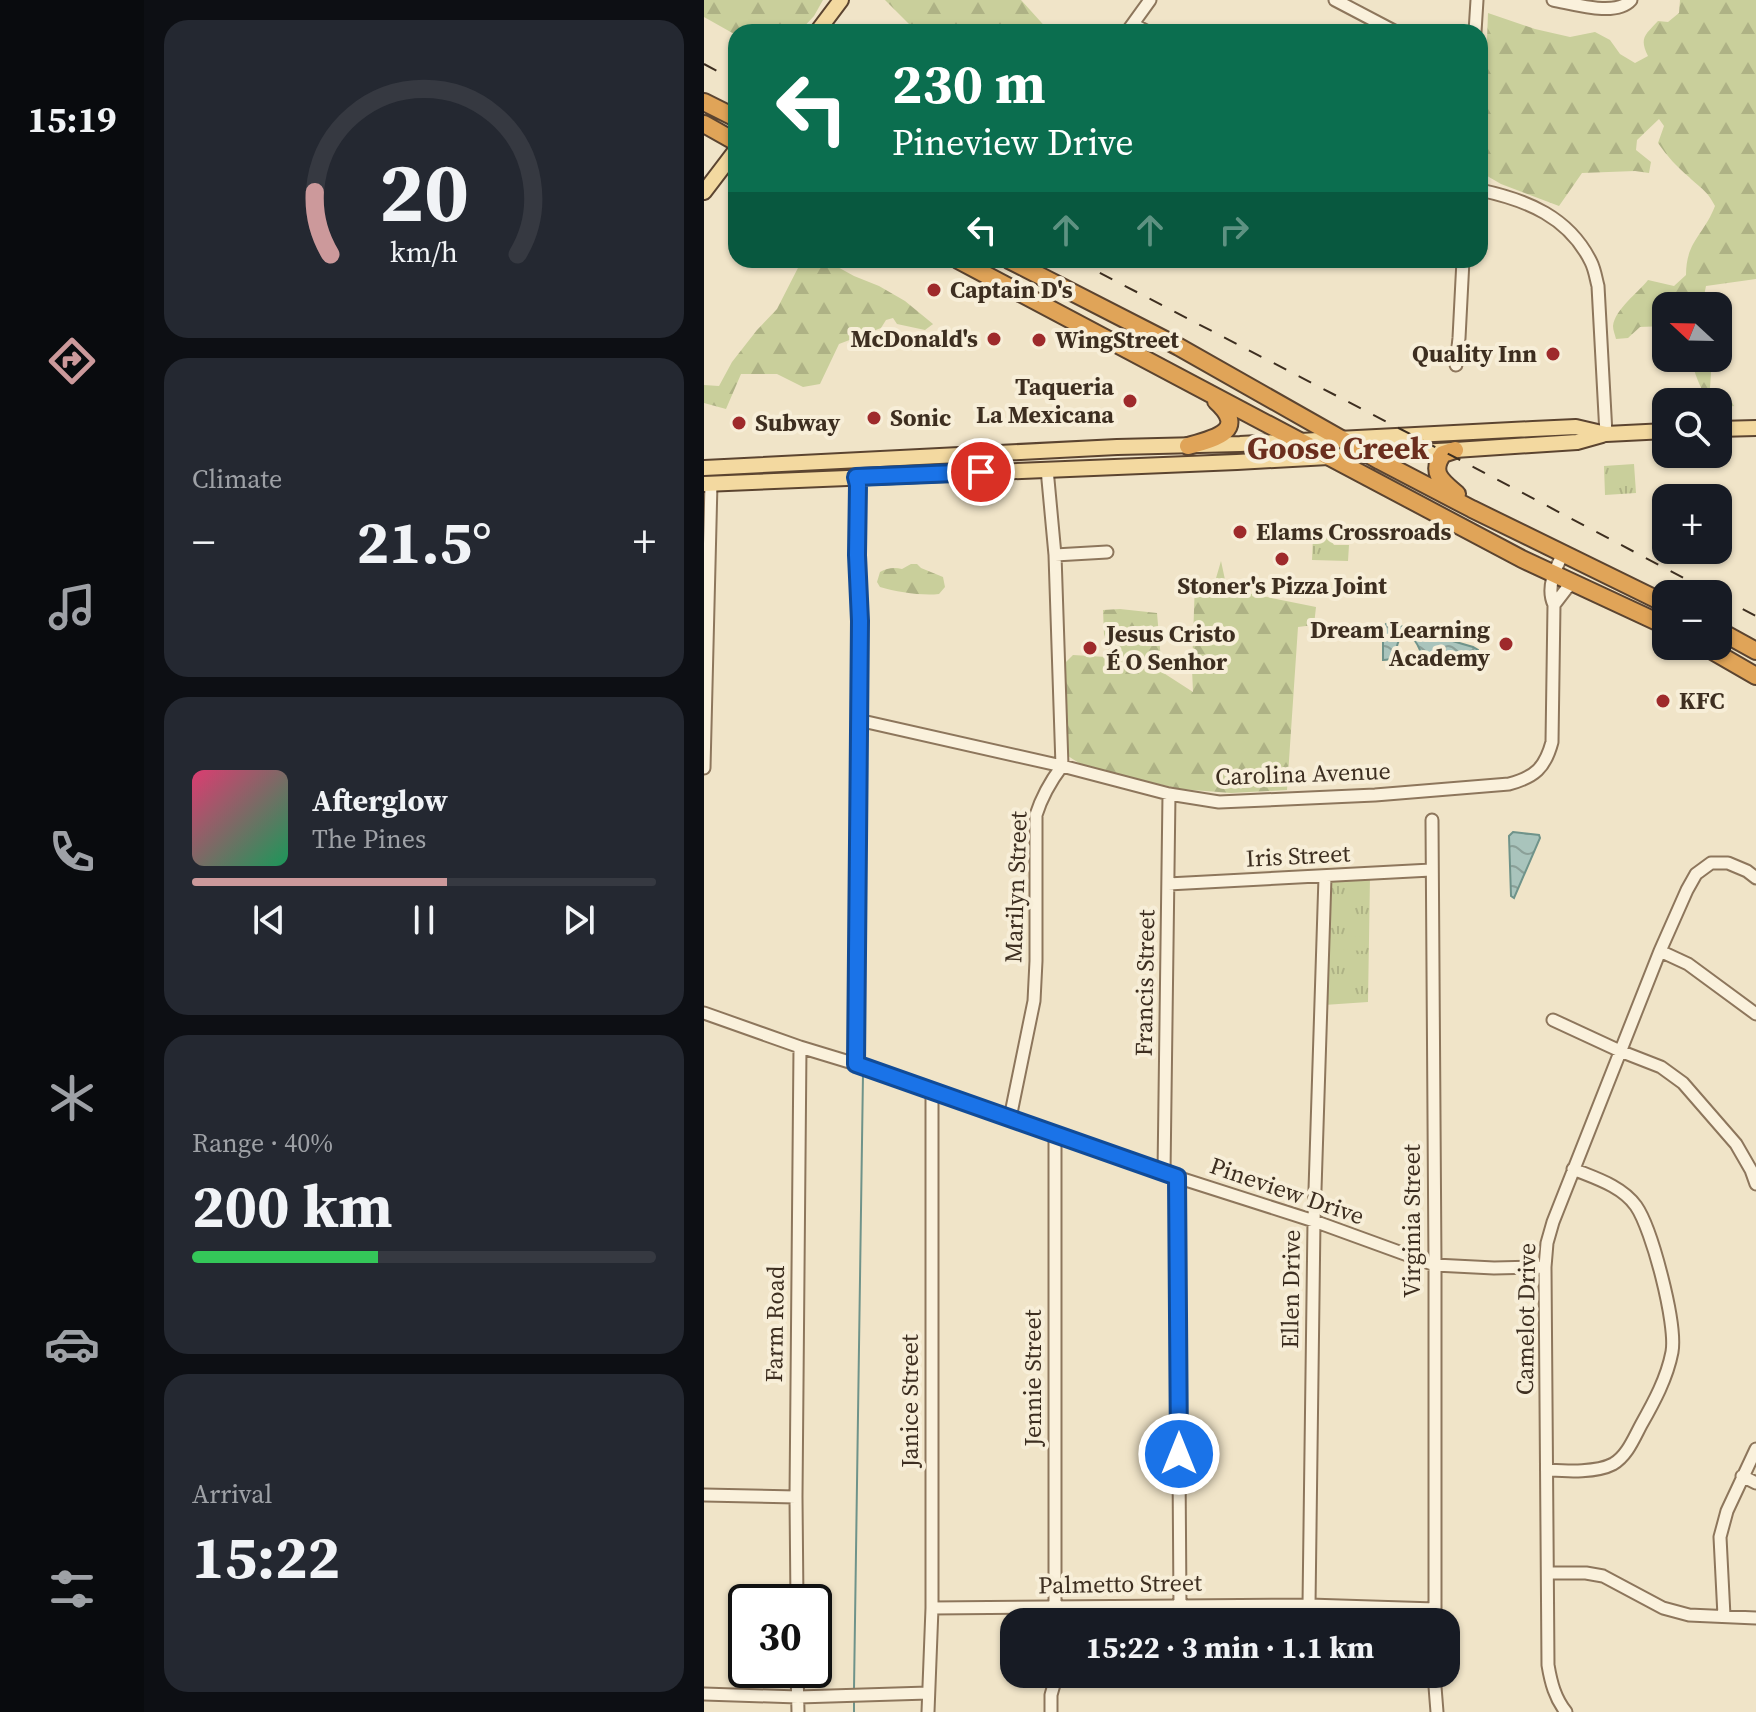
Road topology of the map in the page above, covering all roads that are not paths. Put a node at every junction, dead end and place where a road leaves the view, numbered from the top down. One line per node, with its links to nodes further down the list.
1 (841, 0): 7 (main road)
2 (1150, 0): 8 (street)
3 (1335, 0): 9 (street)
4 (1477, 0): 10 (street)
5 (1553, 0): 6 (street)
6 (1631, 0)
7 (823, 24)
8 (1133, 24)
9 (1381, 24)
10 (1476, 24)
11 (704, 102): 12 (highway)
12 (728, 114)
13 (704, 124): 14 (highway)
14 (728, 138)
15 (728, 160): 16 (main road)
16 (704, 192)
17 (1488, 192): 26 (street)
18 (973, 268): 22 (highway)
19 (1025, 268): 27 (highway)
20 (1463, 268): 21 (street)
21 (1456, 365)
22 (1199, 387): 28 (highway); 29 (highway)
23 (1756, 428): 24 (main road)
24 (1732, 429)
25 (1652, 432): 26 (main road)
26 (1606, 434): 27 (main road); 30 (main road)
27 (1340, 439): 28 (main road); 31 (highway)
28 (1301, 441): 29 (main road); 32 (highway)
29 (1188, 446): 33 (main road)
30 (1455, 450): 31 (main road); 39 (highway)
31 (1368, 455): 32 (main road); 39 (highway)
32 (1330, 456): 36 (main road); 43 (highway)
33 (897, 458): 34 (main road); 37 (main road)
34 (753, 466): 35 (main road); 38 (main road)
35 (704, 468)
36 (1047, 469): 37 (main road); 42 (street)
37 (856, 477): 38 (main road); 52 (street)
38 (707, 484): 54 (street)
39 (1472, 509): 41 (highway)
40 (1107, 552): 42 (street)
41 (1563, 554): 43 (street, Carolina Avenue); 45 (highway)
42 (1055, 555): 53 (street)
43 (1553, 573): 44 (highway); 46 (street, Carolina Avenue)
44 (1574, 583): 46 (street); 47 (highway)
45 (1652, 597)
46 (1554, 605): 55 (street, Carolina Avenue)
47 (1652, 619)
48 (1732, 638): 49 (highway)
49 (1756, 651)
50 (1728, 660): 51 (highway)
51 (1756, 676)
52 (858, 720): 53 (street, Carolina Avenue); 67 (street)
53 (1062, 766): 55 (street, Carolina Avenue); 69 (street, Marilyn Street)
54 (704, 768)
55 (1169, 794): 60 (street, Francis Street)
56 (1432, 820): 57 (street, Virginia Street)
57 (1431, 870): 58 (street, Iris Street); 76 (street, Virginia Street)
58 (1325, 877): 60 (street, Iris Street); 75 (street, Ellen Drive)
59 (1756, 878): 61 (street, Camelot Drive)
60 (1168, 884): 72 (street, Francis Street)
61 (1660, 951): 63 (street); 66 (street, Camelot Drive)
62 (704, 1013): 65 (street, Pineview Drive)
63 (1756, 1014)
64 (1553, 1020): 66 (street)
65 (800, 1047): 67 (street, Pineview Drive); 83 (street, Farm Road)
66 (1620, 1051): 71 (street, Camelot Drive); 74 (street)
67 (856, 1064): 68 (street, Pineview Drive)
68 (932, 1090): 69 (street, Pineview Drive); 89 (street, Janice Street)
69 (1010, 1118): 70 (street, Pineview Drive)
70 (1055, 1134): 72 (street, Pineview Drive); 88 (street, Jennie Street)
71 (1573, 1169): 77 (street, Camelot Drive); 79 (street)
72 (1164, 1173): 73 (street, Pineview Drive)
73 (1177, 1177): 75 (street, Pineview Drive); 87 (street)
74 (1756, 1184)
75 (1314, 1221): 76 (street, Pineview Drive); 86 (street, Ellen Drive)
76 (1435, 1265): 77 (street, Pineview Drive); 91 (street, Virginia Street)
77 (1545, 1267): 79 (street, Camelot Drive)
78 (1756, 1449): 80 (street)
79 (1547, 1470): 84 (street, Camelot Drive)
80 (1742, 1476): 81 (street); 92 (street)
81 (1756, 1483)
82 (704, 1495): 83 (street)
83 (796, 1497): 85 (street, Farm Road)
84 (1548, 1573): 92 (street); 104 (street, Camelot Drive)
85 (797, 1584)
86 (1309, 1605): 87 (street, Palmetto Street); 90 (street, Palmetto Street)
87 (1180, 1606): 88 (street, Palmetto Street)
88 (1055, 1607): 89 (street, Palmetto Street)
89 (932, 1608): 97 (street, Janice Street)
90 (1404, 1608)
91 (1435, 1608)
92 (1724, 1616): 93 (street)
93 (1756, 1618)
94 (798, 1688): 99 (street)
95 (1053, 1688): 102 (street)
96 (1435, 1688): 103 (street)
97 (928, 1693): 99 (street); 101 (street, Janice Street)
98 (704, 1694): 99 (street)
99 (798, 1697): 100 (street)
100 (798, 1712)
101 (928, 1712)
102 (1051, 1712)
103 (1437, 1712)
104 (1566, 1712)

